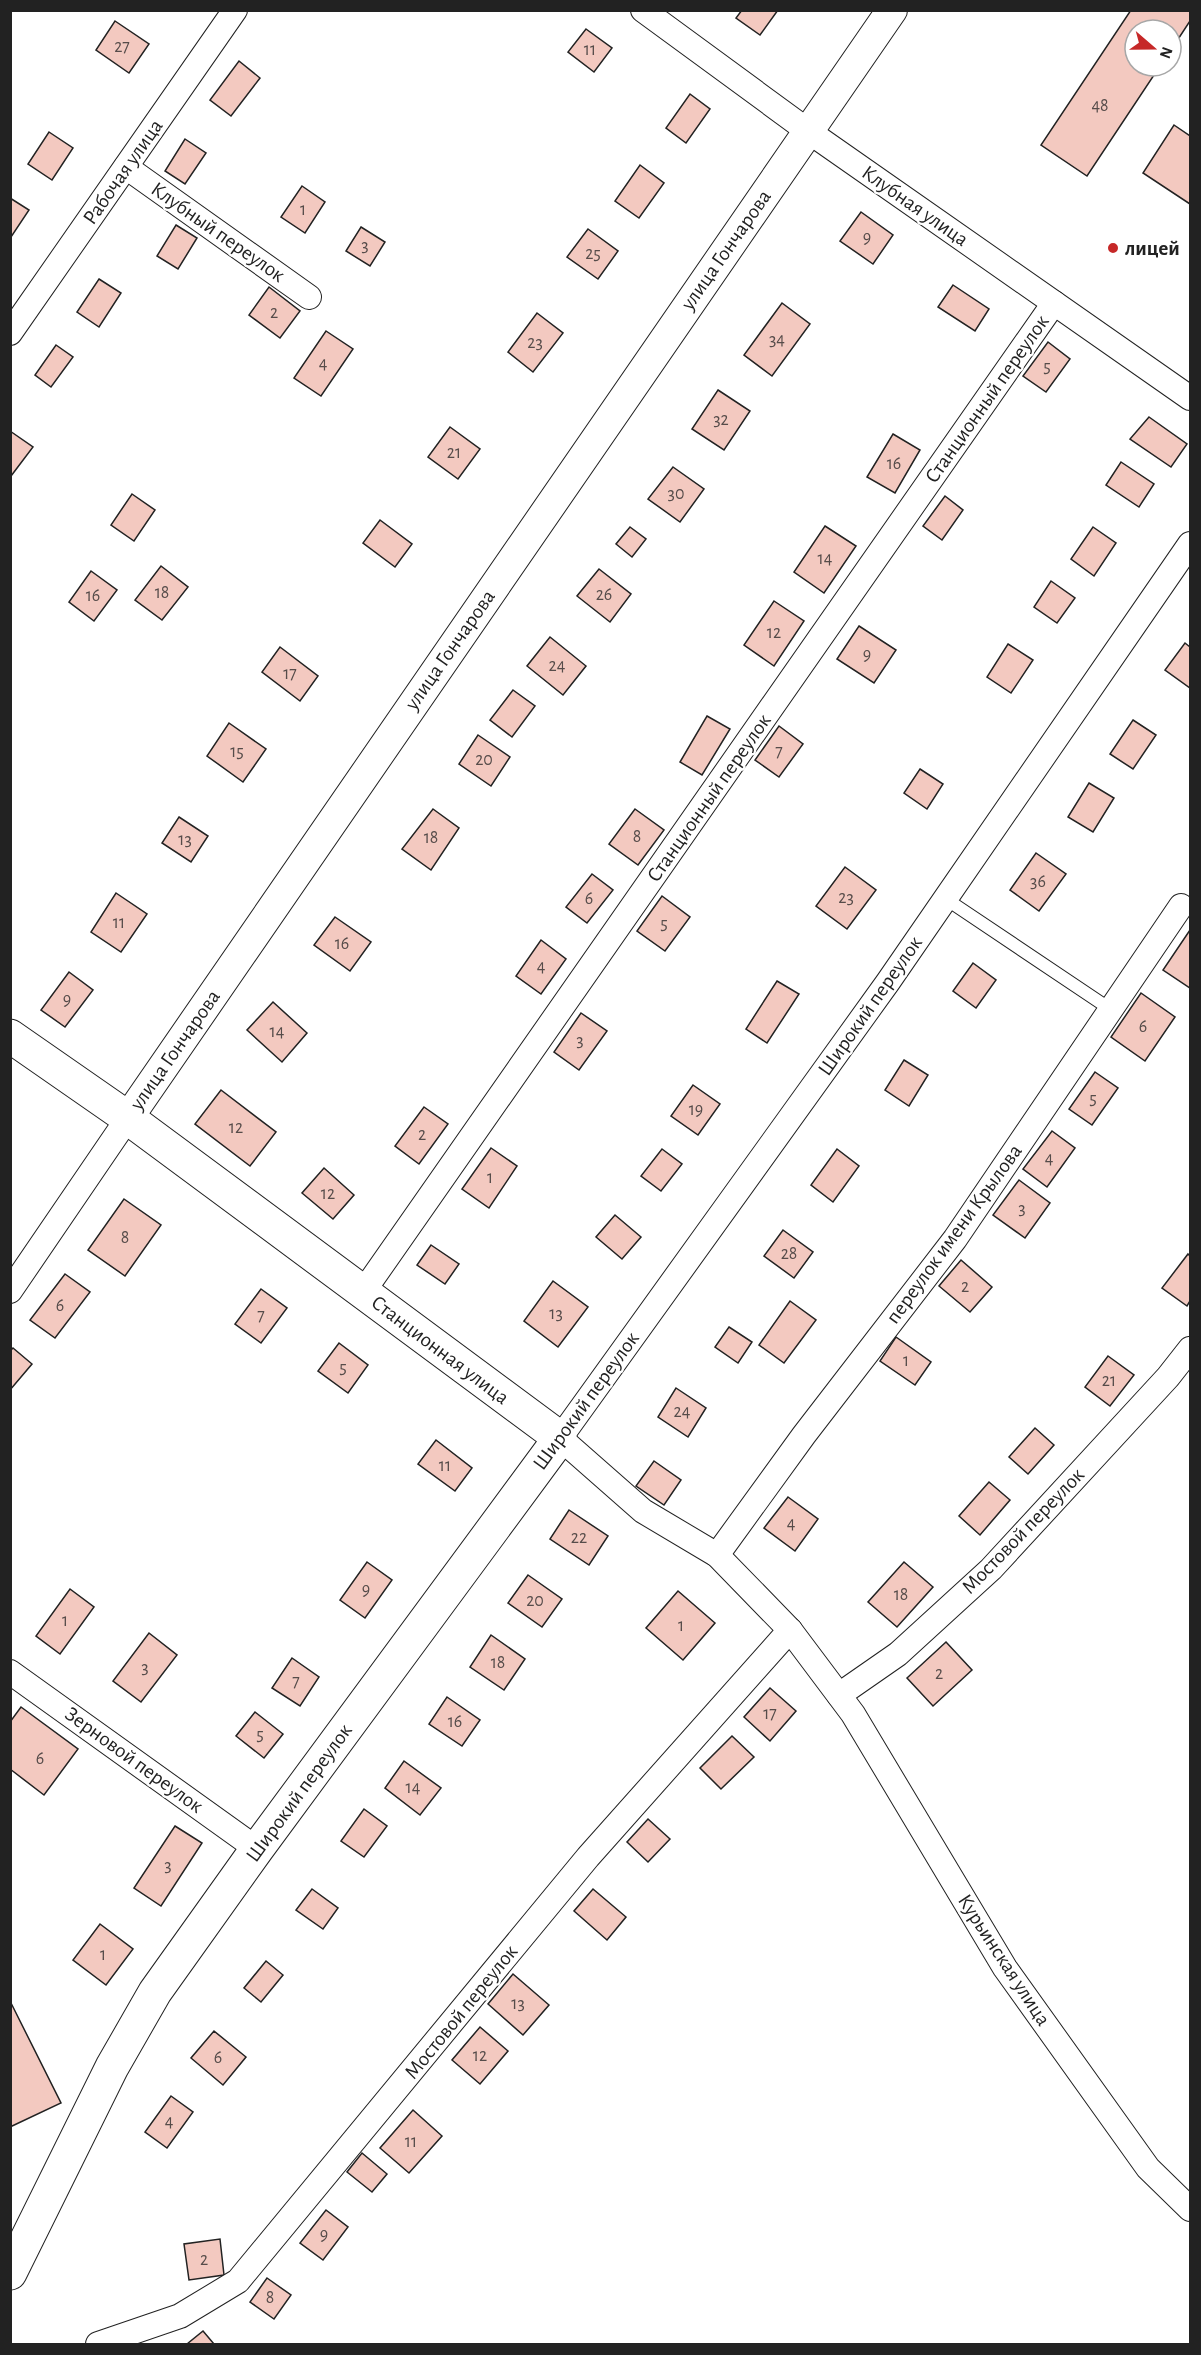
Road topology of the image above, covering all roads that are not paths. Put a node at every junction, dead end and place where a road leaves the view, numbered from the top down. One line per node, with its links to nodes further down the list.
1 (235, 10): 5 (street, Рабочая улица)
2 (643, 10): 4 (street, Клубная улица)
3 (892, 10): 4 (street, улица Гончарова)
4 (808, 131): 7 (street, Клубная улица); 15 (street, улица Гончарова)
5 (126, 167): 6 (street, Клубный переулок); 8 (street, Рабочая улица)
6 (309, 297)
7 (1054, 303): 9 (street, Клубная улица); 17 (street, Станционный переулок)
8 (10, 333)
9 (1191, 398)
10 (1191, 544): 11 (street, Широкий переулок)
11 (946, 899): 13 (lane); 19 (street, Широкий переулок)
12 (1186, 908): 13 (street, переулок имени Крылова)
13 (1110, 1009): 20 (street, переулок имени Крылова)
14 (10, 1036): 15 (main road, Станционная улица)
15 (128, 1118): 16 (street, улица Гончарова); 17 (main road, Станционная улица)
16 (10, 1291)
17 (363, 1292): 19 (main road, Станционная улица)
18 (1191, 1348): 23 (street, Мостовой переулок)
19 (560, 1438): 20 (street, Станционная улица); 24 (main road, Широкий переулок)
20 (717, 1555): 21 (street, Станционная улица)
21 (790, 1630): 23 (street, Станционная улица); 27 (street, Мостовой переулок)
22 (10, 1672): 24 (street, Зерновой переулок)
23 (839, 1695): 25 (street, Курьинская улица)
24 (257, 1849): 26 (main road, Широкий переулок)
25 (1191, 2209)
26 (10, 2273)
27 (98, 2344)

